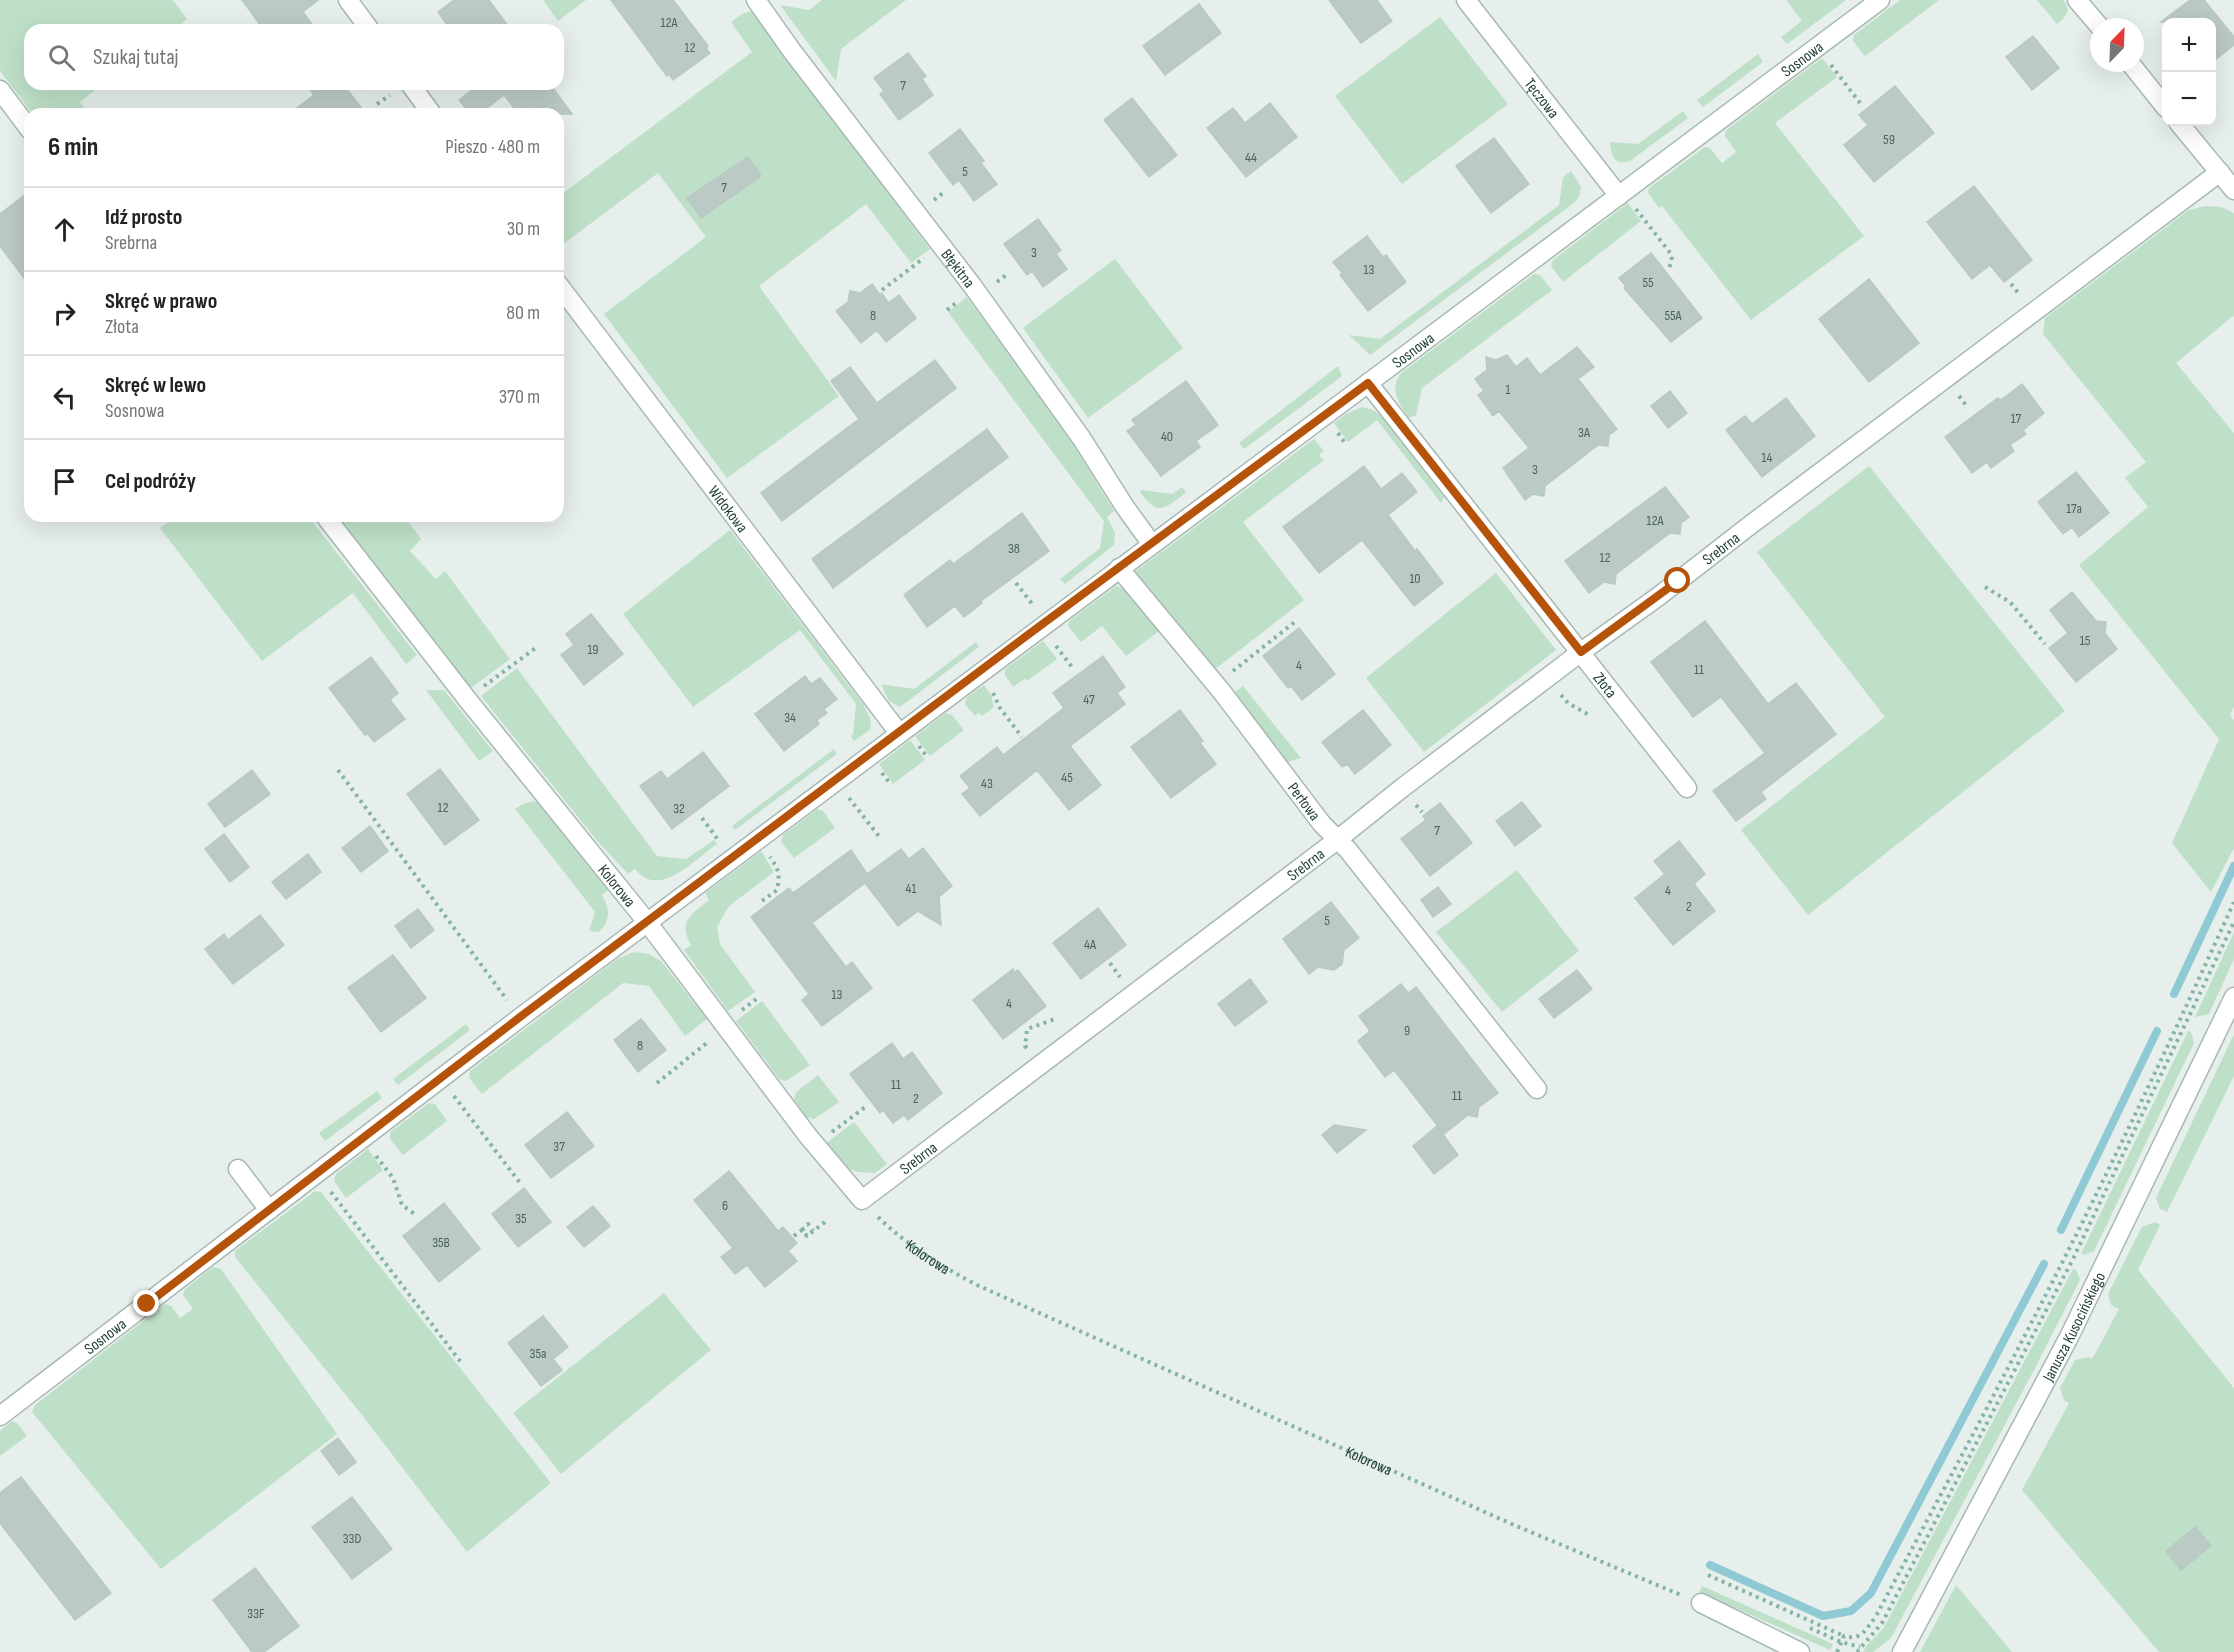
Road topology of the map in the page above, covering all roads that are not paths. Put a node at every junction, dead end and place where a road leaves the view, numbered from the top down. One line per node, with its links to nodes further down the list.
1 (348, 0): 7 (street)
2 (756, 0): 21 (street, Błękitna)
3 (1466, 0): 17 (street, Tęczowa)
4 (1880, 0): 17 (street, Sosnowa)
5 (2077, 0): 6 (street)
6 (2092, 18)
7 (366, 24)
8 (2137, 72): 11 (street)
9 (0, 90): 13 (street)
10 (414, 90): 12 (street)
11 (2162, 103)
12 (428, 108)
13 (24, 122)
14 (2181, 126): 15 (street)
15 (2220, 172): 16 (street); 23 (street, Srebrna)
16 (2234, 190)
17 (1621, 194): 19 (street, Sosnowa)
18 (564, 292): 24 (street, Widokowa)
19 (1368, 383): 21 (street, Sosnowa); 23 (street, Złota)
20 (330, 522): 27 (street, Kolorowa)
21 (1152, 543): 22 (street, Sosnowa)
22 (1119, 568): 24 (street, Sosnowa); 26 (street, Perłowa)
23 (1581, 652): 25 (street, Złota); 26 (street, Srebrna)
24 (899, 733): 27 (street, Sosnowa)
25 (1687, 788)
26 (1337, 840): 29 (street, Perłowa); 31 (street, Srebrna)
27 (647, 922): 31 (street, Kolorowa); 32 (street, Sosnowa)
28 (2234, 997): 36 (street, Janusza Kusocińskiego)
29 (1537, 1089)
30 (238, 1169): 32 (street)
31 (862, 1200)
32 (269, 1210): 33 (street, Sosnowa)
33 (0, 1416)
34 (1701, 1603): 35 (street)
35 (1800, 1652)
36 (1902, 1652)

